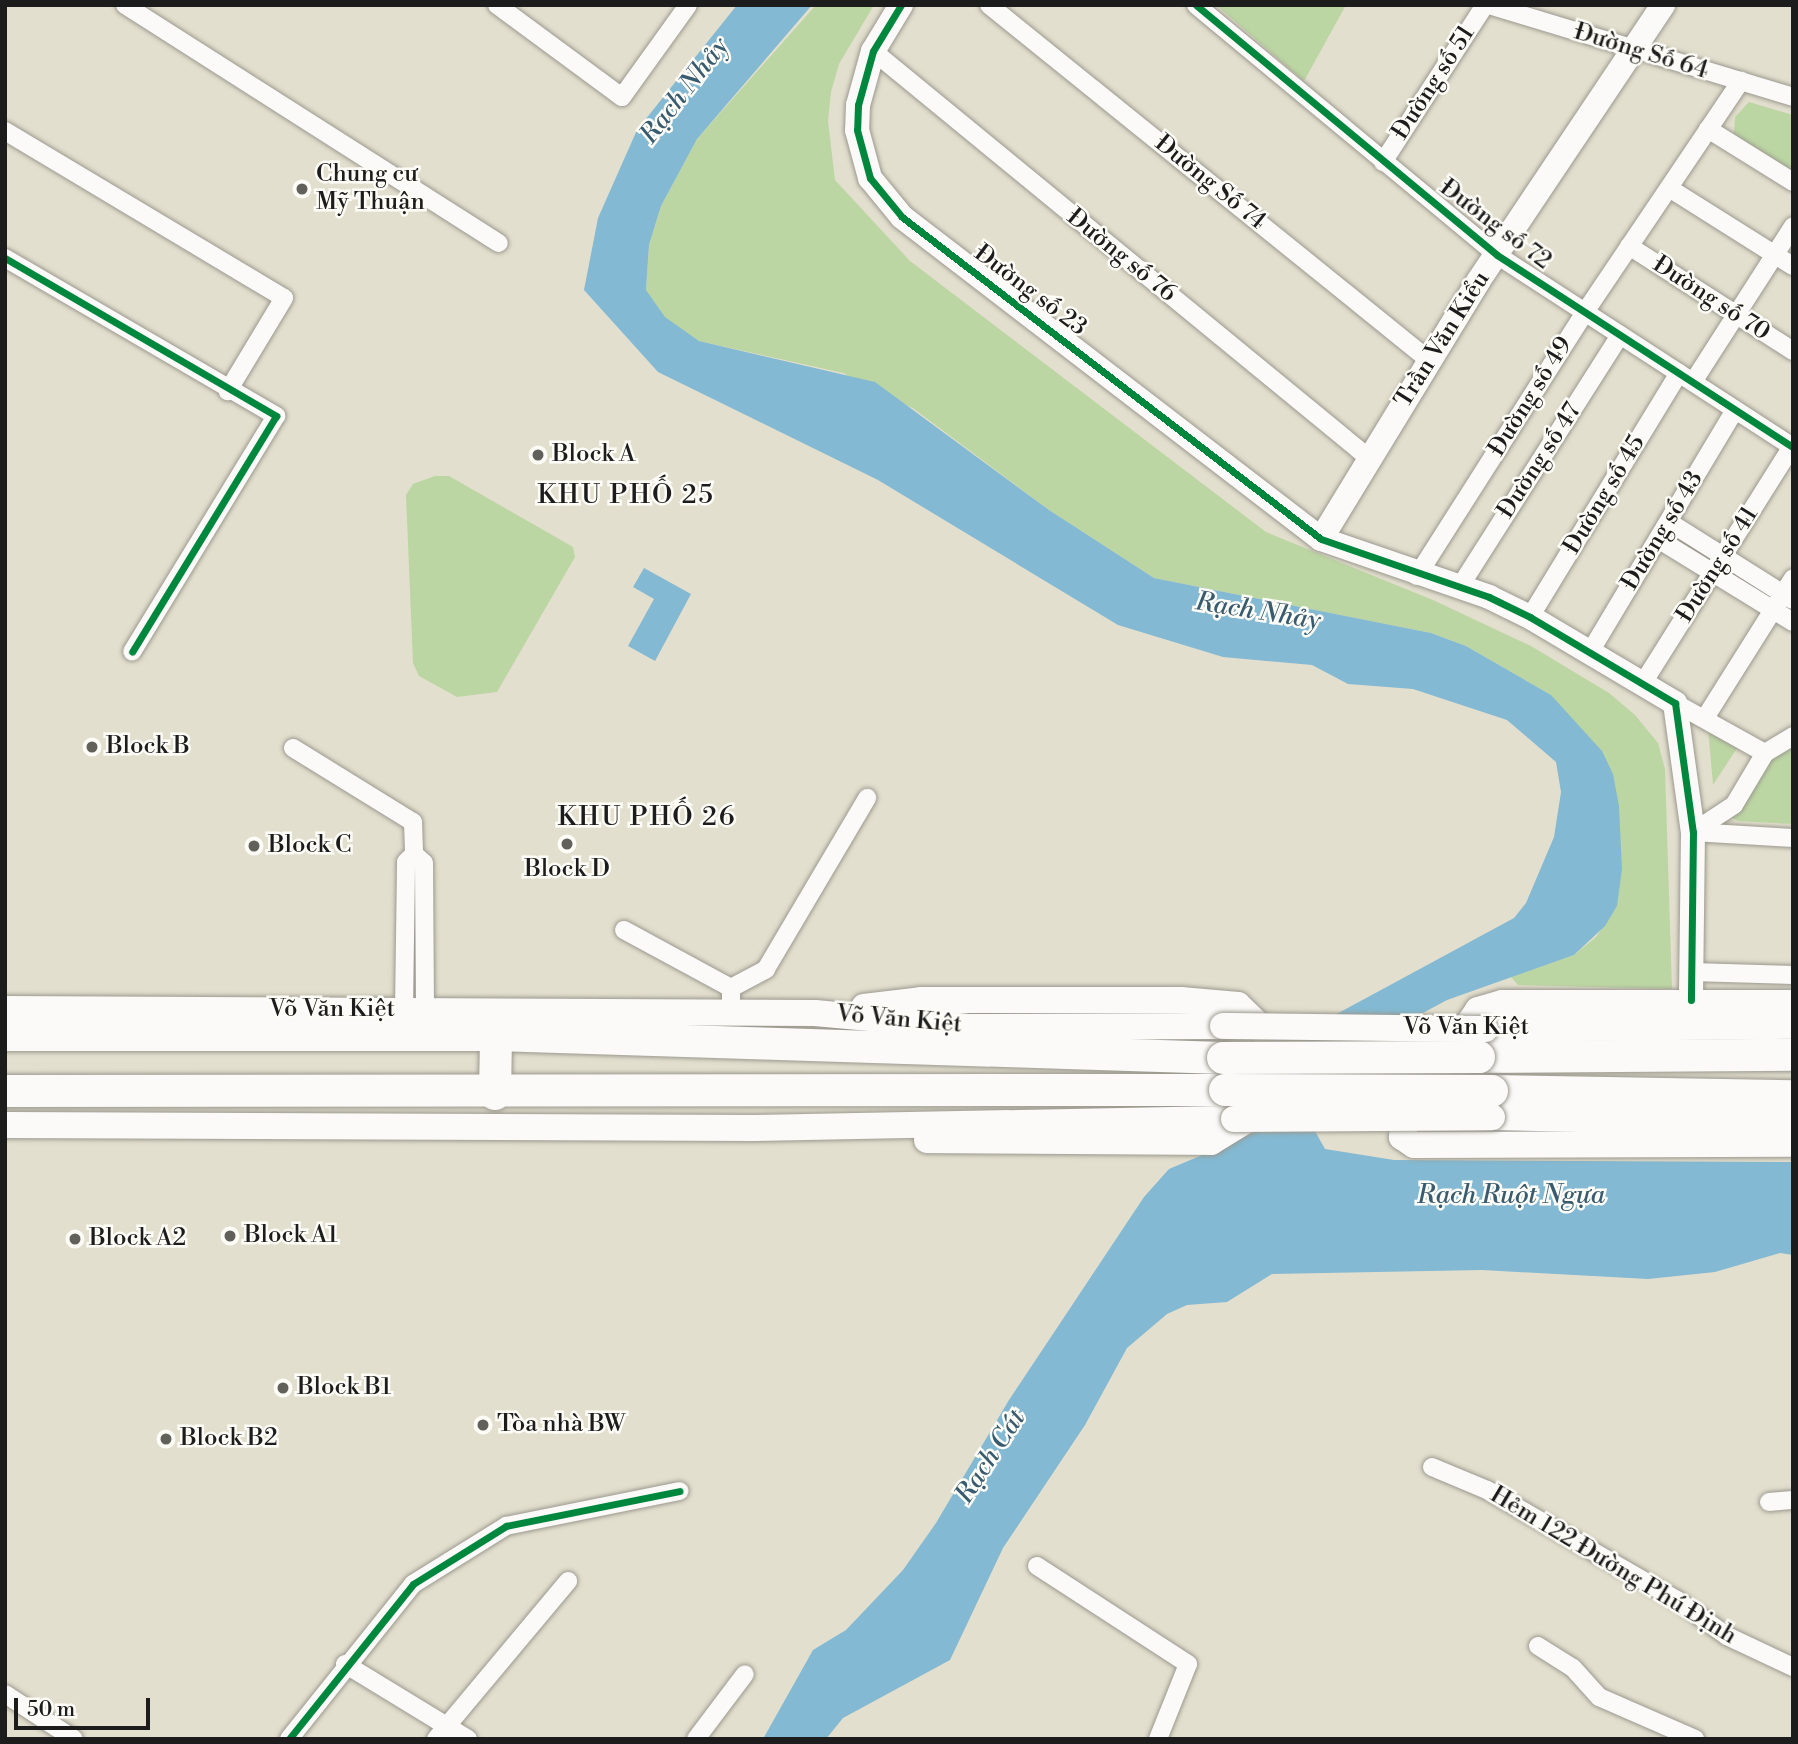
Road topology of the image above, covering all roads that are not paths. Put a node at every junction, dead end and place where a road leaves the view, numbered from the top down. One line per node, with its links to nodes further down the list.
1 (125, 5): 19 (street)
2 (497, 5): 3 (street)
3 (688, 5)
4 (901, 5): 10 (street, Đường số 23)
5 (989, 5): 29 (street, Đường Số 74)
6 (1196, 5): 15 (street, Đường số 72)
7 (1487, 5): 9 (street, Đường Số 64); 15 (street, Đường số 51)
8 (1663, 5): 9 (street, Trần Văn Kiểu)
9 (1631, 49): 11 (street, Đường Số 64); 22 (street, Trần Văn Kiểu)
10 (873, 51): 34 (street, Đường số 76); 36 (street, Đường số 23)
11 (1741, 81): 12 (street, Đường Số 64); 13 (street, Đường số 49)
12 (1793, 97)
13 (1709, 129): 16 (street); 17 (street, Đường số 49)
14 (5, 131): 31 (street)
15 (1383, 162): 22 (street, Đường số 72)
16 (1793, 182)
17 (1669, 188): 20 (street, Đường số 49); 21 (street)
18 (1793, 226): 21 (street, Đường số 45)
19 (499, 243)
20 (1629, 246): 25 (street, Đường số 49); 26 (street, Đường số 70)
21 (1775, 254): 24 (street); 26 (street, Đường số 45)
22 (1497, 255): 25 (street, Đường số 72); 29 (street, Trần Văn Kiểu)
23 (5, 258): 31 (street)
24 (1793, 266)
25 (1585, 312): 27 (street, Đường số 72); 40 (street, Đường số 49)
26 (1736, 314): 28 (street, Đường số 70); 30 (street, Đường số 45)
27 (1620, 335): 30 (street, Đường số 72); 41 (street, Đường số 47)
28 (1793, 351)
29 (1430, 361): 34 (street, Trần Văn Kiểu)
30 (1686, 378): 32 (street, Đường số 72); 44 (street, Đường số 45)
31 (228, 391): 46 (street)
32 (1735, 410): 33 (street, Đường số 72); 35 (street, Đường số 43)
33 (1792, 446): 38 (street, Đường số 41)
34 (1370, 459): 36 (street, Trần Văn Kiểu)
35 (1669, 522): 37 (street, Đường số 43); 38 (street)
36 (1321, 539): 40 (street, Đường số 23)
37 (1658, 539): 39 (street); 47 (street, Đường số 43)
38 (1723, 556): 39 (street, Đường số 41); 42 (street)
39 (1713, 573): 43 (street); 48 (street, Đường số 41)
40 (1417, 576): 41 (street, Đường số 23)
41 (1459, 587): 44 (street, Đường số 23)
42 (1789, 590): 43 (street)
43 (1773, 609): 45 (street); 50 (street)
44 (1530, 617): 47 (street, Đường số 23)
45 (1793, 622)
46 (132, 652)
47 (1590, 652): 48 (street, Đường số 23)
48 (1643, 683): 49 (street, Đường số 23)
49 (1675, 703): 50 (street); 55 (street)
50 (1705, 718): 53 (street)
51 (1791, 741): 53 (street)
52 (293, 748): 57 (street)
53 (1765, 754): 55 (street)
54 (867, 798): 63 (street)
55 (1693, 832): 56 (street); 61 (street)
56 (1793, 838)
57 (414, 854): 59 (street); 60 (street)
58 (624, 930): 63 (street)
59 (405, 971): 60 (street); 67 (street)
60 (425, 971): 67 (street)
61 (1692, 972): 62 (street); 64 (street)
62 (1793, 975)
63 (731, 1000): 67 (main road, Võ Văn Kiệt); 68 (main road, Võ Văn Kiệt)
64 (1691, 1000): 65 (main road); 82 (main road)
65 (1793, 1003)
66 (5, 1009): 67 (main road, Võ Văn Kiệt)
67 (415, 1010)
68 (815, 1013): 72 (main road, Võ Văn Kiệt, bridge); 81 (main road)
69 (1793, 1026): 72 (main road, Võ Văn Kiệt)
70 (5, 1035): 71 (highway, Võ Văn Kiệt)
71 (496, 1035): 72 (highway, Võ Văn Kiệt, bridge); 75 (highway)
72 (1482, 1043): 73 (highway, Võ Văn Kiệt)
73 (1793, 1055)
74 (5, 1091): 75 (highway)
75 (495, 1094): 77 (highway)
76 (1793, 1097): 78 (highway)
77 (1229, 1104): 78 (highway, bridge); 81 (main road)
78 (1492, 1104): 79 (main road)
79 (1793, 1124)
80 (5, 1125): 81 (main road)
81 (755, 1128)
82 (1793, 1144)
83 (1432, 1468): 91 (street, Hẻm 122 Đường Phú Định)
84 (680, 1491): 90 (street)
85 (1793, 1500): 86 (street)
86 (1769, 1502)
87 (1037, 1566): 100 (street)
88 (568, 1581): 94 (street)
89 (1538, 1646): 101 (street)
90 (345, 1664): 94 (street); 96 (street)
91 (1793, 1667)
92 (745, 1674): 99 (street)
93 (5, 1694): 95 (street)
94 (447, 1724): 97 (street); 98 (street)
95 (74, 1739)
96 (289, 1739)
97 (436, 1739)
98 (468, 1739)
99 (696, 1739)
100 (1158, 1739)
101 (1695, 1739)

